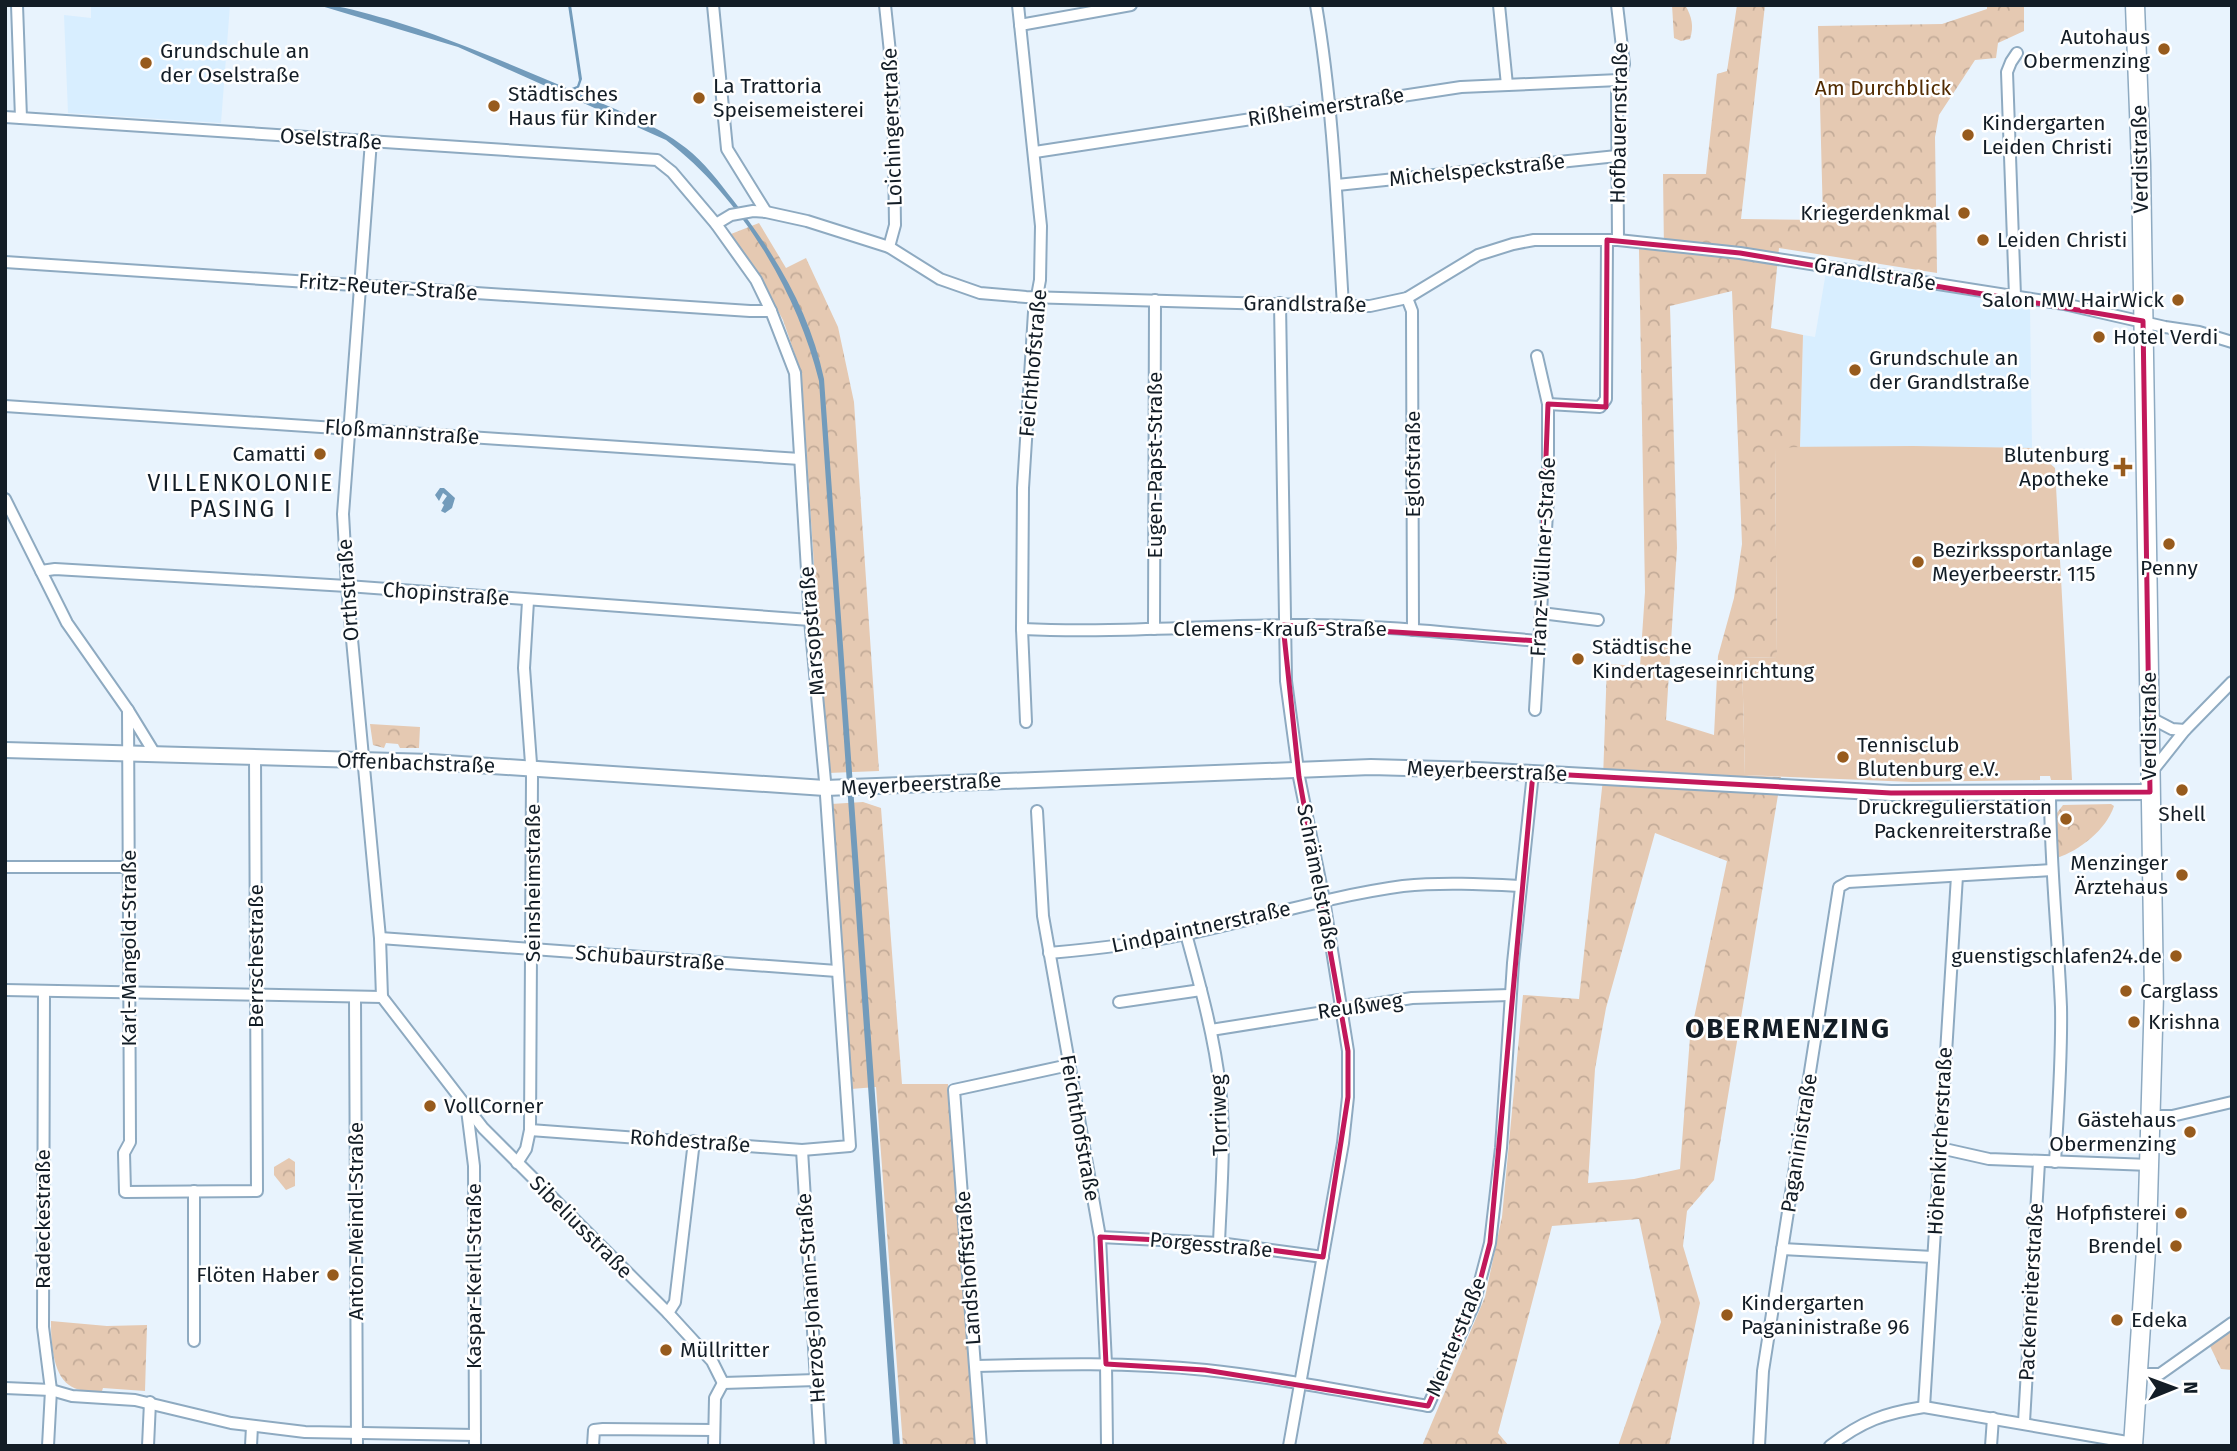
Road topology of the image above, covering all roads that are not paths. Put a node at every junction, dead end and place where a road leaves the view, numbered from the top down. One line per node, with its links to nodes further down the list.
1 (17, 5): 16 (street)
2 (713, 5): 22 (street)
3 (885, 5): 25 (street, Loichingerstraße)
4 (1018, 5): 10 (street, Feichthofstraße)
5 (1131, 5): 10 (street)
6 (1316, 5): 14 (street)
7 (1499, 5): 13 (street)
8 (1617, 5): 12 (street, Hofbauernstraße)
9 (2135, 5): 35 (main road, Verdistraße)
10 (1020, 25): 18 (street, Feichthofstraße)
11 (2017, 53): 28 (street)
12 (1619, 80): 13 (street, Rißheimerstraße); 19 (street, Hofbauernstraße)
13 (1507, 85): 14 (street, Rißheimerstraße)
14 (1328, 106): 18 (street, Rißheimerstraße); 21 (street)
15 (5, 117): 16 (street, Oselstraße)
16 (21, 118): 17 (street, Oselstraße)
17 (370, 141): 20 (street, Oselstraße); 27 (street, Orthstraße)
18 (1035, 152): 29 (street, Feichthofstraße)
19 (1617, 156): 21 (street, Michelspeckstraße); 24 (street, Hofbauernstraße)
20 (657, 160): 23 (street, Marsopstraße)
21 (1337, 185): 33 (street)
22 (766, 212): 23 (street, Grandlstraße); 25 (street, Grandlstraße)
23 (716, 224): 34 (street, Marsopstraße)
24 (1612, 240): 28 (street, Grandlstraße); 30 (street, Grandlstraße); 38 (street)
25 (889, 247): 29 (street, Grandlstraße)
26 (5, 261): 27 (street, Fritz-Reuter-Straße)
27 (360, 285): 34 (street, Fritz-Reuter-Straße); 40 (street, Orthstraße)
28 (2015, 296): 35 (street, Grandlstraße)
29 (1037, 298): 31 (street, Grandlstraße); 50 (street, Feichthofstraße)
30 (1407, 298): 33 (street, Grandlstraße); 52 (street, Eglofstraße)
31 (1155, 300): 32 (street, Grandlstraße); 51 (street, Eugen-Papst-Straße)
32 (1280, 303): 33 (street, Grandlstraße); 49 (street, Schrämelstraße)
33 (1343, 306)
34 (771, 311): 41 (street, Marsopstraße)
35 (2143, 321): 36 (street, Grandlstraße); 57 (main road, Verdistraße)
36 (2232, 342)
37 (1537, 356): 38 (street, Franz-Wüllner-Straße)
38 (1548, 404): 46 (street, Franz-Wüllner-Straße)
39 (5, 406): 40 (street, Floßmannstraße)
40 (350, 428): 41 (street, Floßmannstraße); 44 (street, Orthstraße)
41 (800, 459): 47 (street, Marsopstraße)
42 (5, 499): 43 (street)
43 (41, 571): 44 (street, Chopinstraße); 55 (street)
44 (346, 586): 45 (street, Chopinstraße); 64 (street, Orthstraße)
45 (528, 601): 47 (street, Chopinstraße); 65 (street, Seinsheimstraße)
46 (1541, 614): 48 (street); 53 (street, Franz-Wüllner-Straße)
47 (810, 620): 69 (street, Marsopstraße)
48 (1598, 620)
49 (1283, 625): 51 (street, Clemens-Krauß-Straße); 52 (street, Clemens-Krauß-Straße); 66 (street, Schrämelstraße)
50 (1022, 629): 51 (street, Clemens-Krauß-Straße); 58 (street, Feichthofstraße)
51 (1154, 629)
52 (1413, 630): 53 (street, Clemens-Krauß-Straße)
53 (1539, 640): 56 (street, Franz-Wüllner-Straße)
54 (2232, 682): 59 (street)
55 (128, 710): 61 (street, Karl-Mangold-Straße); 62 (street)
56 (1535, 710)
57 (2149, 718): 59 (street); 68 (main road, Verdistraße)
58 (1026, 722)
59 (2185, 730): 68 (street)
60 (5, 750): 61 (street, Offenbachstraße)
61 (127, 754): 62 (street, Offenbachstraße); 73 (street, Karl-Mangold-Straße)
62 (155, 754): 63 (street, Offenbachstraße)
63 (255, 756): 64 (street, Offenbachstraße); 87 (street, Berrschestraße)
64 (363, 761): 65 (street, Offenbachstraße); 79 (street, Orthstraße)
65 (531, 767): 69 (street, Offenbachstraße); 80 (street, Seinsheimstraße)
66 (1298, 768): 67 (street, Meyerbeerstraße); 69 (street, Meyerbeerstraße); 77 (street, Schrämelstraße)
67 (1533, 773): 70 (street, Meyerbeerstraße); 76 (street, Menterstraße)
68 (2149, 784): 70 (street, Meyerbeerstraße); 97 (main road, Verdistraße)
69 (832, 788): 82 (street, Marsopstraße)
70 (2050, 792): 74 (street)
71 (1037, 811): 81 (street, Feichthofstraße)
72 (5, 867): 73 (street)
73 (130, 867): 86 (street, Karl-Mangold-Straße)
74 (2052, 870): 75 (street, Paganinistraße); 104 (street)
75 (1957, 876): 101 (street, Höhenkircherstraße); 110 (street, Paganinistraße)
76 (1520, 886): 77 (street, Lindpaintnerstraße); 88 (street, Menterstraße)
77 (1324, 900): 78 (street, Lindpaintnerstraße); 92 (street, Schrämelstraße)
78 (1186, 934): 81 (street, Lindpaintnerstraße); 83 (street, Torriweg)
79 (380, 938): 80 (street, Schubaurstraße); 90 (street, Orthstraße)
80 (533, 949): 82 (street, Schubaurstraße); 98 (street, Seinsheimstraße)
81 (1049, 953): 94 (street, Feichthofstraße)
82 (837, 971): 100 (street, Marsopstraße)
83 (1201, 989): 91 (street); 93 (street, Torriweg)
84 (5, 990): 85 (street)
85 (44, 991): 86 (street); 123 (street, Radeckestraße)
86 (129, 992): 87 (street); 107 (street, Karl-Mangold-Straße)
87 (256, 995): 89 (street); 107 (street, Berrschestraße)
88 (1510, 995): 92 (street, Reußweg); 121 (street, Menterstraße)
89 (355, 997): 90 (street); 130 (street, Anton-Meindl-Straße)
90 (382, 997): 96 (street, Sibeliusstraße)
91 (1119, 1002)
92 (1342, 1008): 93 (street, Reußweg); 111 (street, Schrämelstraße)
93 (1211, 1030): 109 (street, Torriweg)
94 (1069, 1065): 108 (street, Feichthofstraße); 117 (street, Landshoffstraße)
95 (2232, 1102): 97 (street)
96 (466, 1107): 105 (street, Sibeliusstraße); 131 (street, Kaspar-Kerll-Straße)
97 (2151, 1116): 106 (main road, Verdistraße)
98 (530, 1130): 99 (street, Rohdestraße); 105 (street, Seinsheimstraße)
99 (694, 1141): 102 (street, Rohdestraße); 113 (street)
100 (850, 1146): 102 (street, Rohdestraße)
101 (1940, 1147): 103 (street); 112 (street, Höhenkircherstraße)
102 (802, 1150): 119 (street, Herzog-Johann-Straße)
103 (2039, 1162): 104 (street); 127 (street, Packenreiterstraße)
104 (2054, 1162): 106 (street)
105 (517, 1163): 113 (street, Sibeliusstraße)
106 (2150, 1165): 118 (main road, Verdistraße)
107 (194, 1191): 115 (street)
108 (1100, 1237): 109 (street, Porgesstraße); 116 (street, Feichthofstraße)
109 (1219, 1243): 111 (street, Porgesstraße)
110 (1782, 1249): 112 (street); 143 (street, Paganinistraße)
111 (1322, 1257): 121 (street, Schrämelstraße)
112 (1933, 1257): 125 (street, Höhenkircherstraße)
113 (668, 1313): 120 (street, Sibeliusstraße)
114 (2232, 1323): 118 (street)
115 (194, 1341)
116 (1106, 1364): 117 (street, Menterstraße); 121 (street, Menterstraße); 141 (street, Feichthofstraße)
117 (975, 1367): 140 (street, Landshoffstraße)
118 (2139, 1374): 132 (main road, Verdistraße)
119 (816, 1380): 120 (street); 139 (street, Herzog-Johann-Straße)
120 (723, 1383): 129 (street)
121 (1300, 1383): 142 (street, Schrämelstraße)
122 (5, 1388): 123 (street)
123 (51, 1390): 124 (street); 133 (street, Radeckestraße)
124 (150, 1402): 128 (street); 134 (street)
125 (1924, 1407): 126 (street); 144 (street)
126 (1993, 1418): 127 (street); 145 (street)
127 (2024, 1422): 132 (street)
128 (253, 1426): 130 (street); 135 (street)
129 (714, 1430): 137 (street); 138 (street)
130 (356, 1433): 131 (street); 136 (street, Anton-Meindl-Straße)
131 (475, 1440)
132 (2133, 1444)
133 (48, 1446)
134 (148, 1446)
135 (251, 1446)
136 (356, 1446)
137 (593, 1446)
138 (714, 1446)
139 (820, 1446)
140 (981, 1446)
141 (1107, 1446)
142 (1289, 1446)
143 (1759, 1446)
144 (1830, 1446)
145 (1991, 1446)

